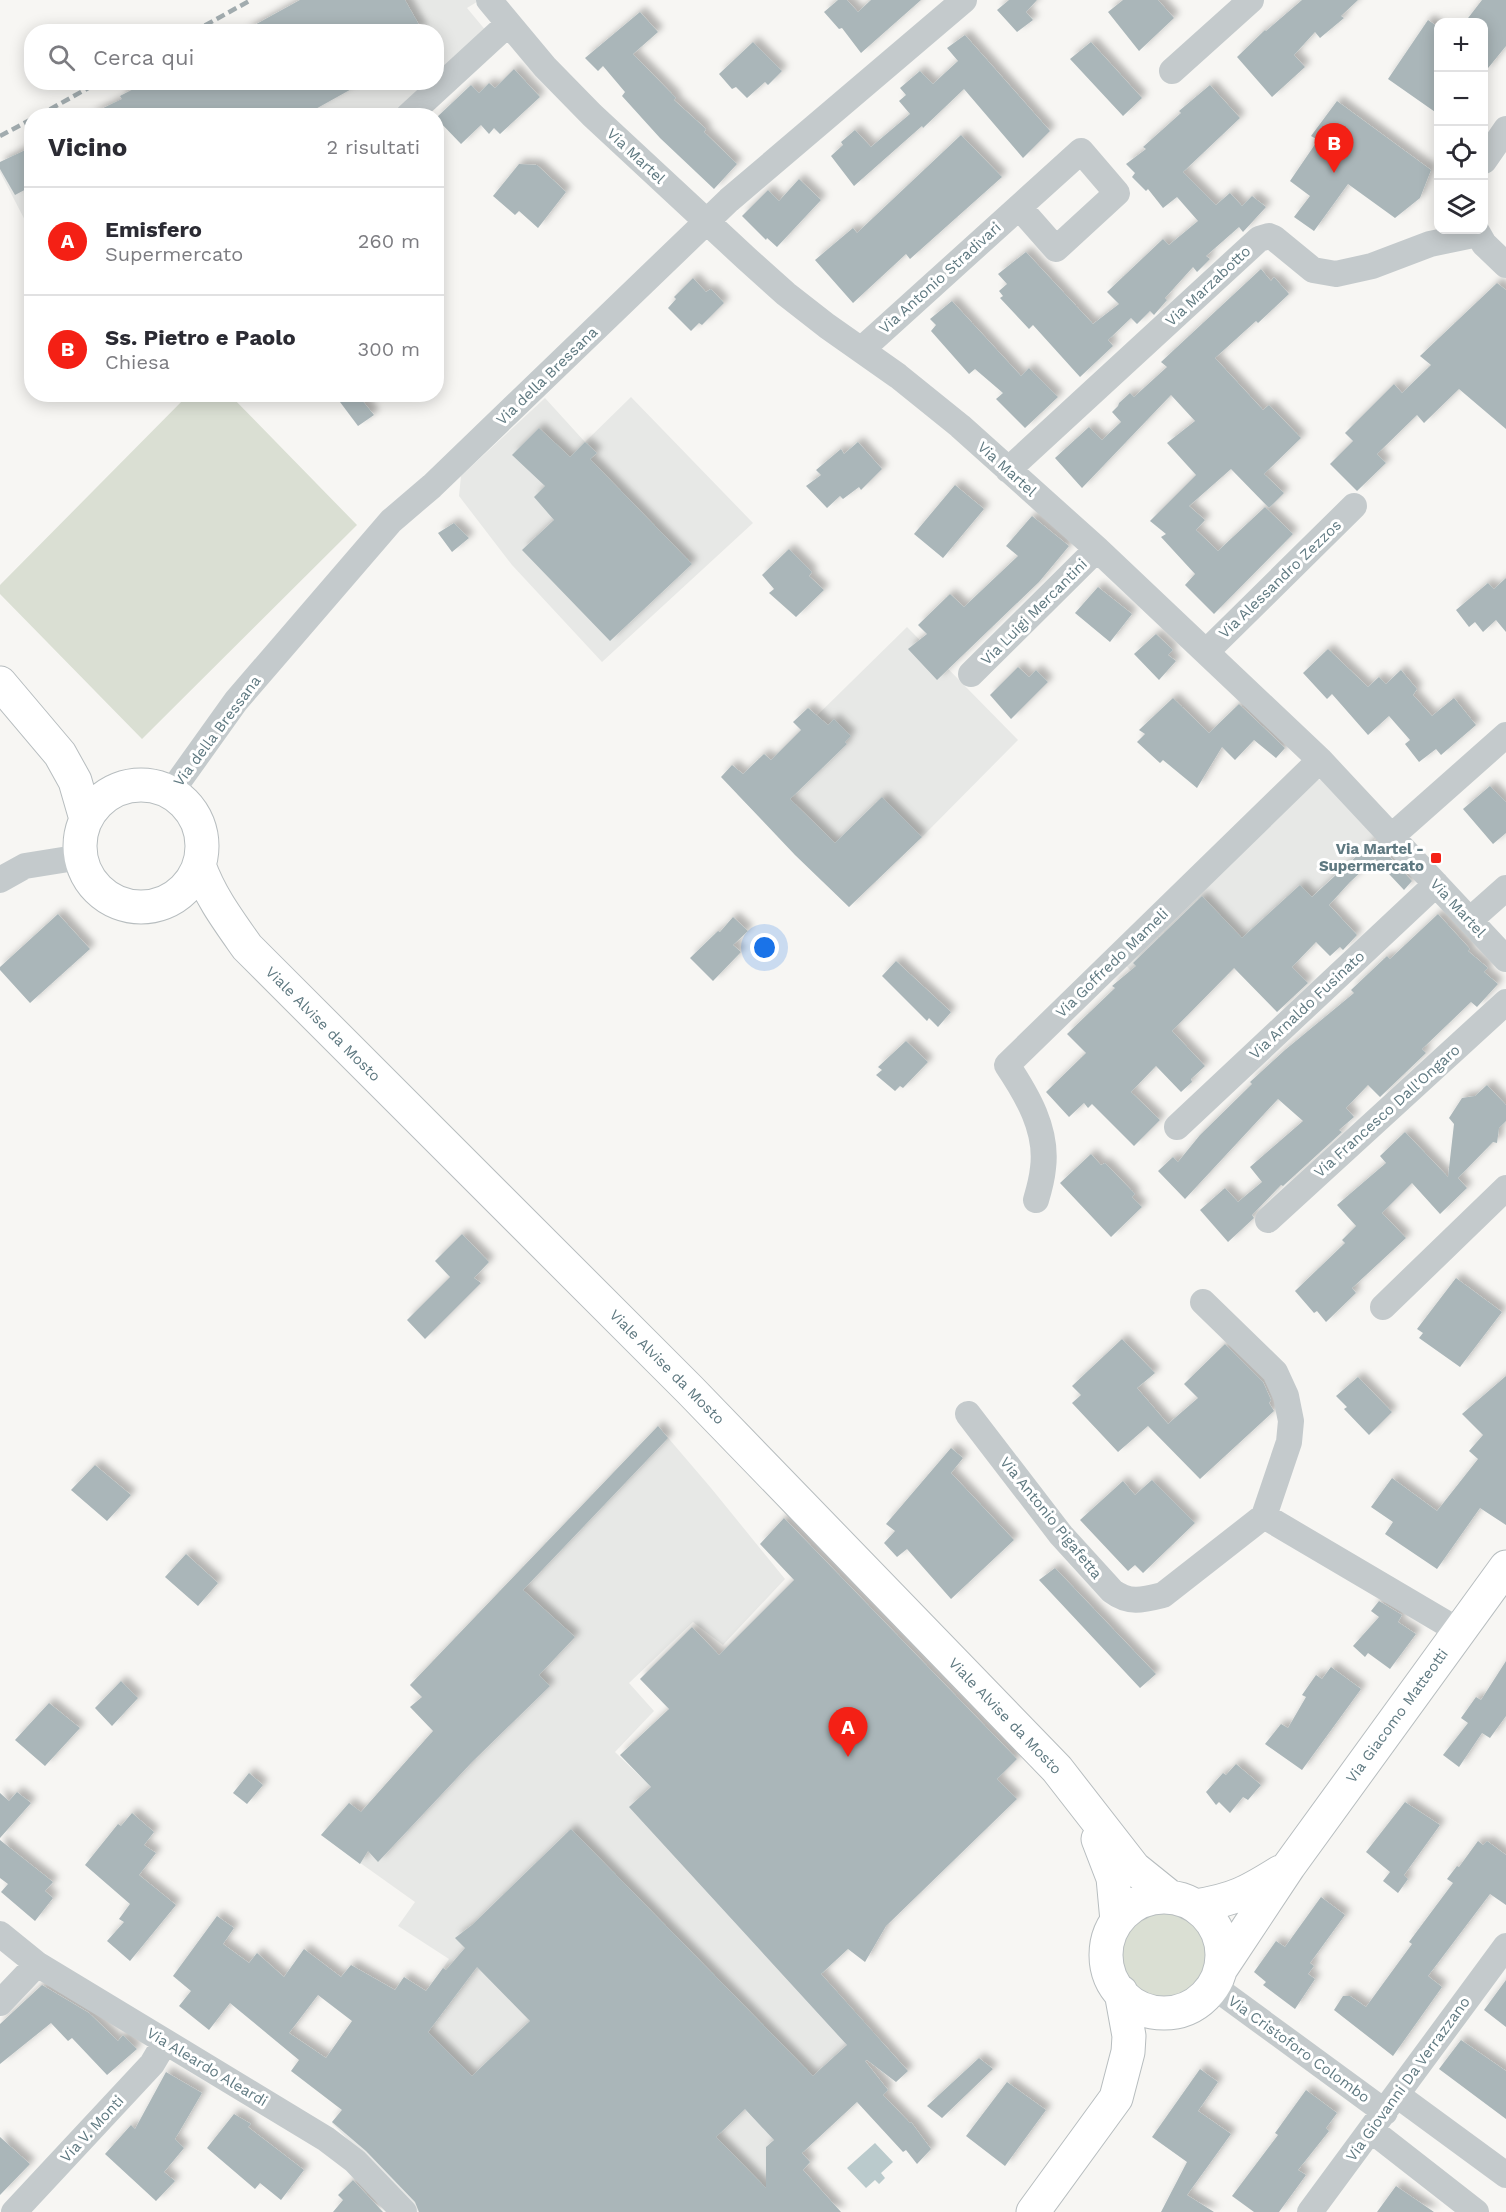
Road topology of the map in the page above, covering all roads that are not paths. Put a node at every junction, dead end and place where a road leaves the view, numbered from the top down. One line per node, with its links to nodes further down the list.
1 (489, 0): 4 (street, Via Martel)
2 (964, 0): 12 (street, Via della Bressana)
3 (1251, 0): 5 (street)
4 (507, 24): 6 (street); 12 (street, Via Martel)
5 (1172, 71)
6 (444, 83)
7 (436, 90): 8 (street)
8 (417, 108)
9 (1506, 129): 10 (street)
10 (1488, 155)
11 (1019, 207): 16 (street, Via Antonio Stradivari)
12 (709, 222): 16 (street, Via Martel); 27 (street, Via della Bressana)
13 (1469, 234): 17 (street, Via Marzabotto)
14 (1478, 234): 15 (street)
15 (1506, 265)
16 (861, 350): 17 (street, Via Martel)
17 (1008, 470): 19 (street, Via Martel)
18 (1354, 506): 20 (street, Via Alessandro Zezzos)
19 (1097, 549): 20 (street, Via Martel); 21 (street, Via Luigi Mercantini)
20 (1206, 652): 25 (street, Via Martel)
21 (971, 674)
22 (0, 683): 24 (main road)
23 (1506, 735): 29 (street)
24 (60, 754): 26 (main road); 28 (main road)
25 (1320, 760): 29 (street, Via Martel); 42 (street, Via Goffredo Mameli)
26 (120, 789): 27 (main road); 28 (main road)
27 (171, 792): 31 (main road)
28 (86, 819): 30 (main road)
29 (1392, 836): 33 (street, Via Martel)
30 (81, 857): 32 (street); 35 (main road)
31 (199, 865): 35 (main road); 37 (main road, Viale Alvise da Mosto)
32 (0, 880)
33 (1436, 884): 36 (street, Via Martel); 40 (street, Via Arnaldo Fusinato)
34 (1506, 888): 36 (street)
35 (163, 902): 37 (main road, Viale Alvise da Mosto)
36 (1470, 920): 38 (street, Via Martel)
37 (247, 947): 50 (main road, Viale Alvise da Mosto)
38 (1506, 959)
39 (1506, 1002): 43 (street, Via Francesco Dall'Ongaro)
40 (1177, 1127)
41 (1506, 1188): 45 (street)
42 (1036, 1200)
43 (1268, 1220)
44 (1203, 1302): 47 (street)
45 (1383, 1307)
46 (968, 1414): 47 (street, Via Antonio Pigafetta)
47 (1264, 1516): 49 (street)
48 (1506, 1567): 49 (main road, Via Giacomo Matteotti)
49 (1459, 1631): 51 (main road, Via Giacomo Matteotti)
50 (1077, 1797): 52 (main road, Viale Alvise da Mosto); 53 (main road, Viale Alvise da Mosto)
51 (1289, 1866): 52 (main road, Via Giacomo Matteotti); 57 (main road, Via Giacomo Matteotti)
52 (1183, 1901): 53 (main road); 57 (main road)
53 (1117, 1921): 58 (main road)
54 (0, 1934): 56 (street, Via Aleardo Aleardi)
55 (1506, 1946): 63 (street, Via Giovanni Da Verrazzano)
56 (37, 1964): 59 (street); 61 (street, Via Aleardo Aleardi)
57 (1217, 1978): 60 (main road); 63 (street, Via Cristoforo Colombo)
58 (1121, 1992): 60 (main road); 62 (main road)
59 (0, 2003)
60 (1181, 2011): 62 (main road)
61 (165, 2042): 65 (street, Via V. Monti); 66 (street, Via Aleardo Aleardi)
62 (1116, 2098): 67 (main road)
63 (1384, 2112): 64 (street, Via Cristoforo Colombo); 68 (street, Via Giovanni Da Verrazzano); 69 (street, Via Cristoforo Colombo)
64 (1506, 2175)
65 (14, 2212)
66 (404, 2212)
67 (1033, 2212)
68 (1310, 2212)
69 (1476, 2212)

